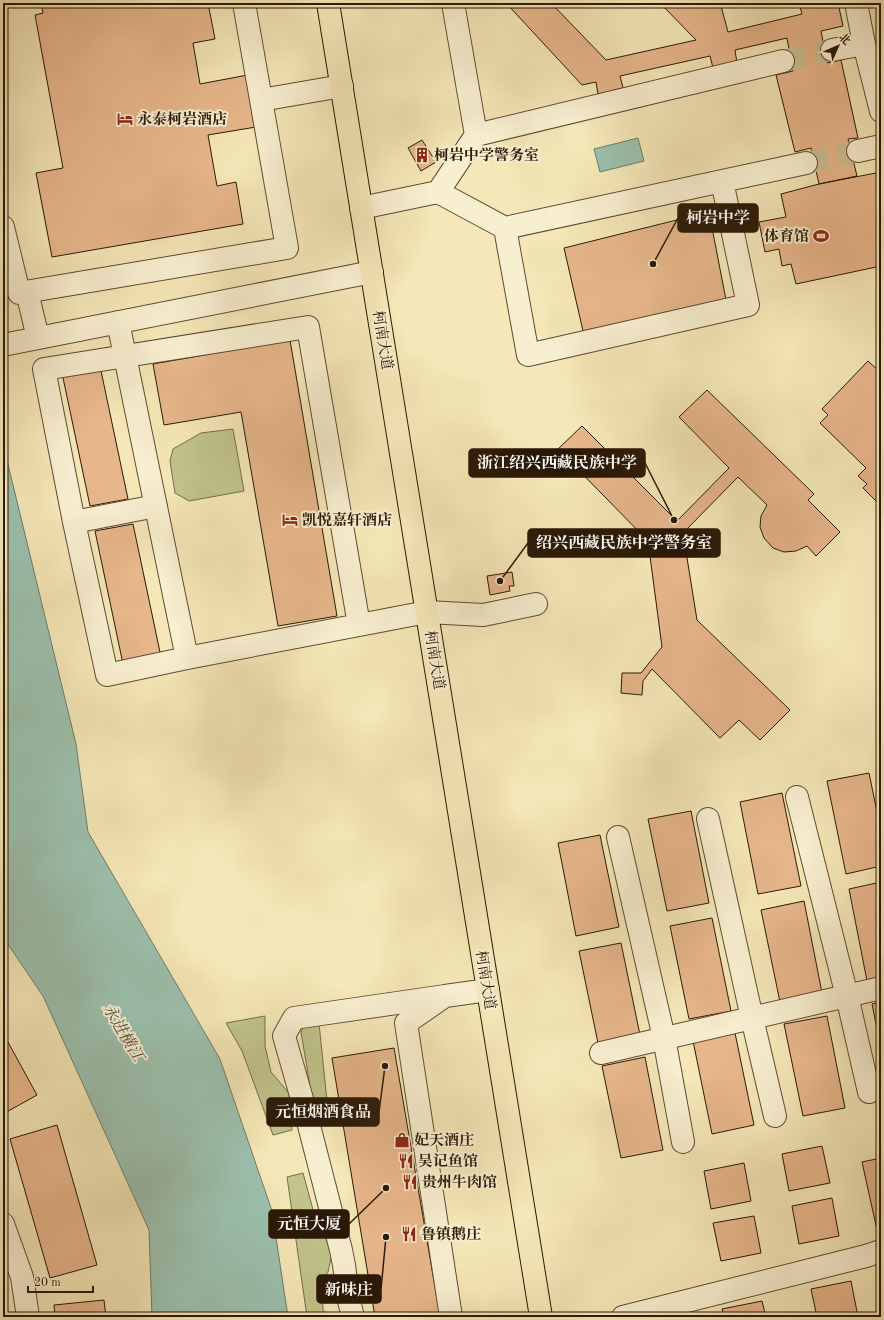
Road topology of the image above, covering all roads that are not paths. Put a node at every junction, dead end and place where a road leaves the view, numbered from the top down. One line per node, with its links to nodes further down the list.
1 (244, 3): 9 (street)
2 (328, 3): 8 (main road, 柯南大道)
3 (454, 3): 11 (street)
4 (856, 3): 5 (street)
5 (864, 44): 6 (street); 10 (street)
6 (832, 50)
7 (783, 61): 11 (street)
8 (342, 86): 9 (street); 17 (main road, 柯南大道)
9 (261, 100): 21 (street)
10 (881, 111)
11 (476, 135): 16 (street)
12 (881, 146): 13 (street)
13 (858, 151)
14 (806, 163): 15 (street)
15 (722, 181): 19 (street); 19 (street)
16 (438, 192): 17 (street); 19 (street)
17 (361, 208): 20 (main road, 柯南大道)
18 (3, 227): 21 (street)
19 (505, 228)
20 (372, 272): 22 (street); 29 (main road, 柯南大道)
21 (27, 292): 23 (street)
22 (118, 322): 23 (street); 25 (street)
23 (38, 338): 24 (street)
24 (3, 345)
25 (126, 357): 26 (street); 27 (street); 30 (street)
26 (156, 506): 27 (street); 31 (street)
27 (74, 522): 31 (street)
28 (536, 604): 29 (street)
29 (427, 612): 30 (street); 36 (main road, 柯南大道)
30 (359, 625): 31 (street)
31 (187, 658)
32 (797, 797): 38 (street)
33 (708, 819): 39 (street)
34 (618, 837): 40 (street)
35 (881, 988): 38 (street)
36 (488, 990): 37 (street); 50 (main road, 柯南大道)
37 (445, 996): 48 (street); 49 (street)
38 (847, 996): 39 (street); 42 (street)
39 (752, 1018): 40 (street); 43 (street)
40 (664, 1038): 41 (street); 44 (street)
41 (601, 1053)
42 (869, 1092)
43 (775, 1116)
44 (683, 1142)
45 (3, 1224): 47 (street)
46 (881, 1251): 51 (street)
47 (28, 1317)
48 (353, 1317)
49 (451, 1317)
50 (541, 1317)
51 (622, 1317)

